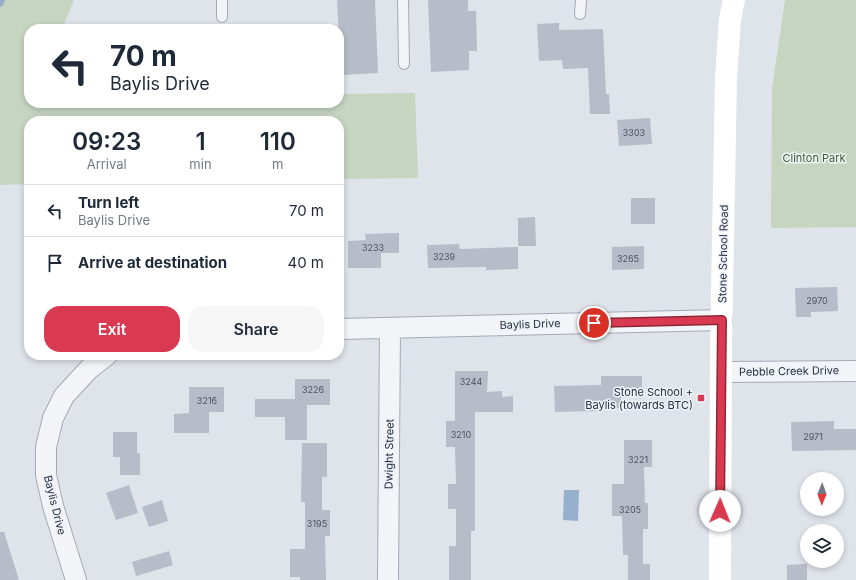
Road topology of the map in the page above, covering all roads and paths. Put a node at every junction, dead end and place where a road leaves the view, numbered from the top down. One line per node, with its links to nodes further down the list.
1 (222, 0): 6 (lane)
2 (403, 0): 7 (lane)
3 (581, 0): 5 (lane)
4 (734, 0): 8 (main road, Stone School Road)
5 (580, 14)
6 (222, 17)
7 (404, 64)
8 (722, 320): 9 (street, Baylis Drive); 13 (main road, Stone School Road)
9 (390, 328): 10 (street, Baylis Drive); 15 (street, Dwight Street)
10 (344, 330)
11 (101, 360): 14 (street, Baylis Drive)
12 (856, 371): 13 (street, Pebble Creek Drive)
13 (721, 372): 16 (main road, Stone School Road)
14 (76, 580)
15 (388, 580)
16 (720, 580)

